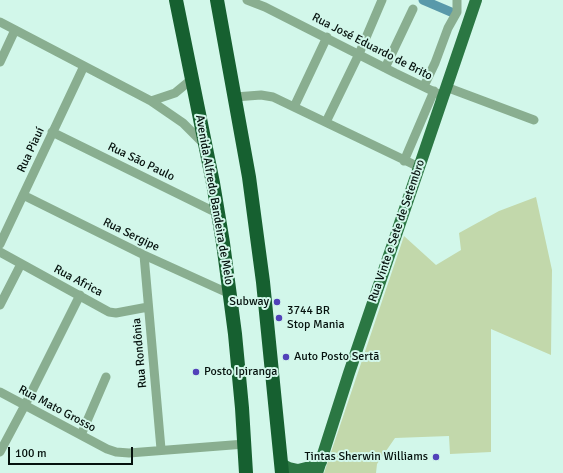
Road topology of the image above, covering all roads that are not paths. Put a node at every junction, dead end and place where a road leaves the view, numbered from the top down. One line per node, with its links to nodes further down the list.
1 (176, 0): 16 (highway, Avenida Alfredo Bandeira de Melo)
2 (217, 0): 19 (highway)
3 (247, 0): 7 (street, Rua José Eduardo de Brito)
4 (382, 0): 12 (street)
5 (457, 0): 17 (street)
6 (476, 0): 18 (main road, Rua Vinte e Sete de Setembro)
7 (267, 3): 11 (street, Rua José Eduardo de Brito)
8 (413, 9): 15 (street)
9 (0, 22): 10 (street)
10 (15, 30): 13 (street); 14 (street)
11 (327, 38): 12 (street, Rua José Eduardo de Brito); 21 (street)
12 (359, 54): 15 (street, Rua José Eduardo de Brito); 23 (street)
13 (0, 62)
14 (84, 66): 20 (street); 24 (street, Rua Piauí)
15 (385, 68): 17 (street, Rua José Eduardo de Brito)
16 (192, 79): 20 (street); 25 (highway, Avenida Alfredo Bandeira de Melo)
17 (424, 86): 18 (street, Rua José Eduardo de Brito)
18 (441, 91): 22 (street, Rua José Eduardo de Brito); 26 (street); 27 (main road, Rua Vinte e Sete de Setembro)
19 (235, 97): 21 (street); 45 (highway)
20 (151, 101): 25 (street)
21 (294, 107): 23 (street)
22 (534, 120)
23 (326, 122): 26 (street)
24 (52, 132): 28 (street, Rua Piauí); 29 (street, Rua São Paulo)
25 (206, 147): 29 (highway, Avenida Alfredo Bandeira de Melo)
26 (404, 161): 27 (street)
27 (419, 167): 46 (main road, Rua Vinte e Sete de Setembro)
28 (23, 196): 30 (street, Rua Piauí); 32 (street, Rua Sergipe)
29 (219, 214): 34 (highway, Avenida Alfredo Bandeira de Melo)
30 (0, 244)
31 (0, 252): 33 (street, Rua Africa)
32 (144, 255): 34 (street, Rua Sergipe); 37 (street, Rua Rondônia)
33 (21, 264): 35 (street, Rua Africa); 36 (street)
34 (230, 294): 42 (highway, Avenida Alfredo Bandeira de Melo)
35 (80, 295): 37 (street, Rua Africa); 40 (street)
36 (0, 305)
37 (148, 307): 43 (street, Rua Rondônia)
38 (106, 377): 41 (street)
39 (0, 392): 40 (street, Rua Mato Grosso)
40 (25, 405): 41 (street, Rua Mato Grosso); 44 (street)
41 (81, 435): 43 (street, Rua Mato Grosso)
42 (245, 444): 43 (street, Rua Mato Grosso); 47 (highway, Avenida Alfredo Bandeira de Melo)
43 (162, 450)
44 (0, 452)
45 (281, 468): 46 (main road, Rua Vinte e Sete de Setembro)
46 (319, 468)
47 (246, 473)

